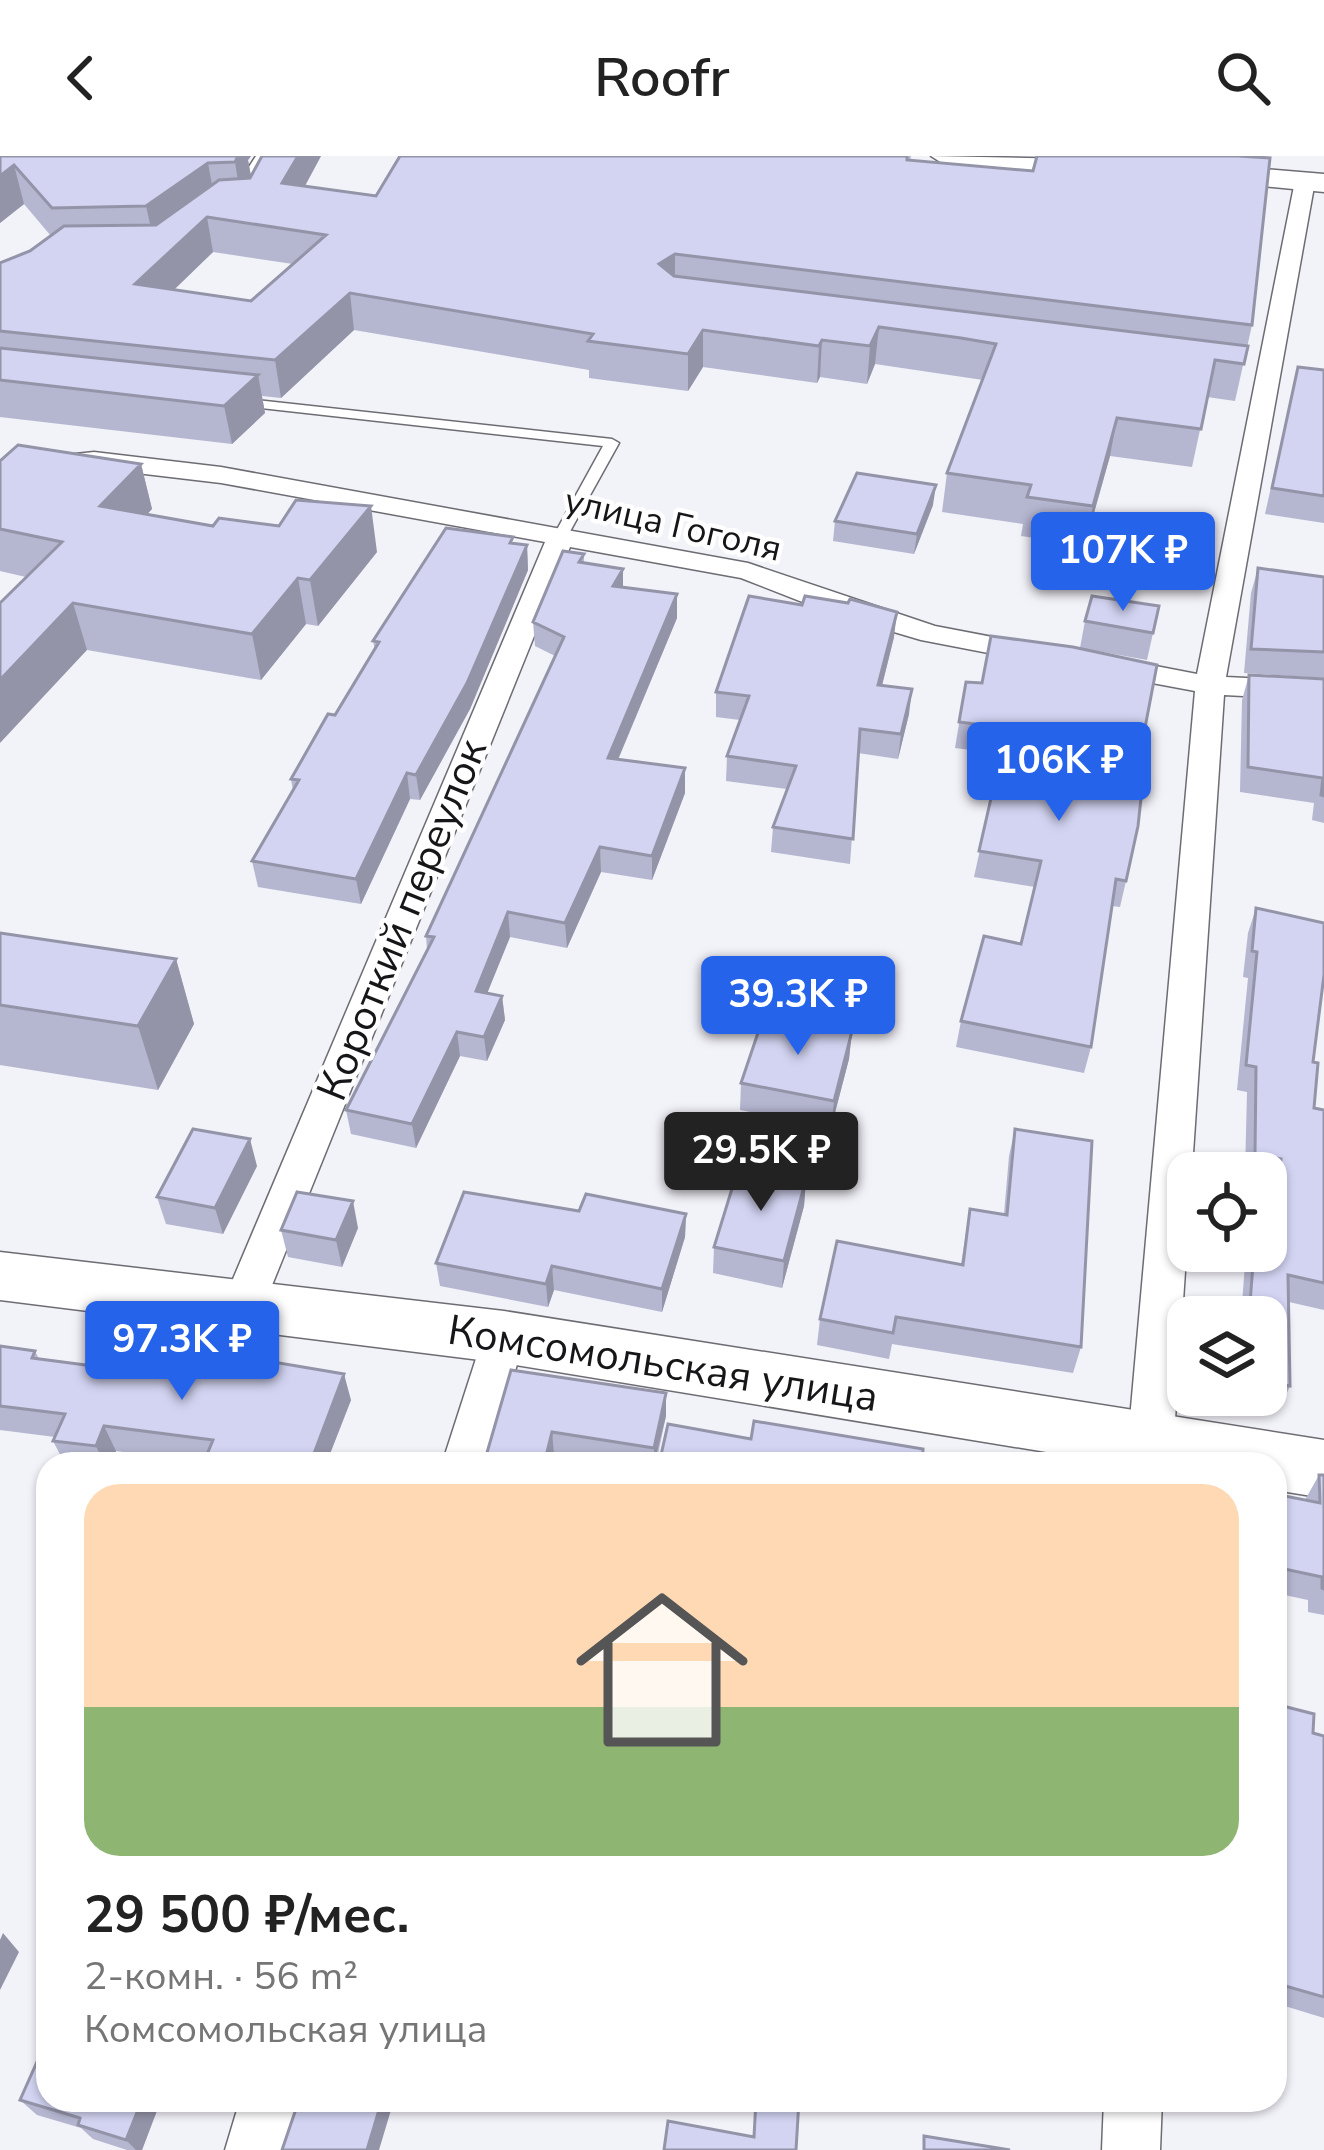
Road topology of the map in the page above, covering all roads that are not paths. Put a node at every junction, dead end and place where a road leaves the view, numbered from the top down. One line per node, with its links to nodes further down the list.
1 (261, 156): 4 (lane)
2 (945, 156): 3 (main road)
3 (1315, 182): 8 (street)
4 (248, 208)
5 (212, 399): 7 (lane)
6 (0, 470): 7 (street, улица Гоголя)
7 (561, 536): 8 (street, улица Гоголя); 11 (street, Короткий переулок)
8 (1210, 685): 9 (street, улица Гоголя); 15 (street)
9 (1324, 691)
10 (0, 1276): 11 (main road, Комсомольская улица)
11 (243, 1305): 12 (main road, Комсомольская улица)
12 (504, 1337): 13 (street); 14 (main road, Комсомольская улица)
13 (469, 1452)
14 (1143, 1452)
15 (1149, 1452)
16 (1287, 1466): 17 (main road, Комсомольская улица)
17 (1324, 1469)
18 (265, 2112): 20 (street)
19 (1132, 2112): 21 (street)
20 (254, 2150)
21 (1131, 2150)

